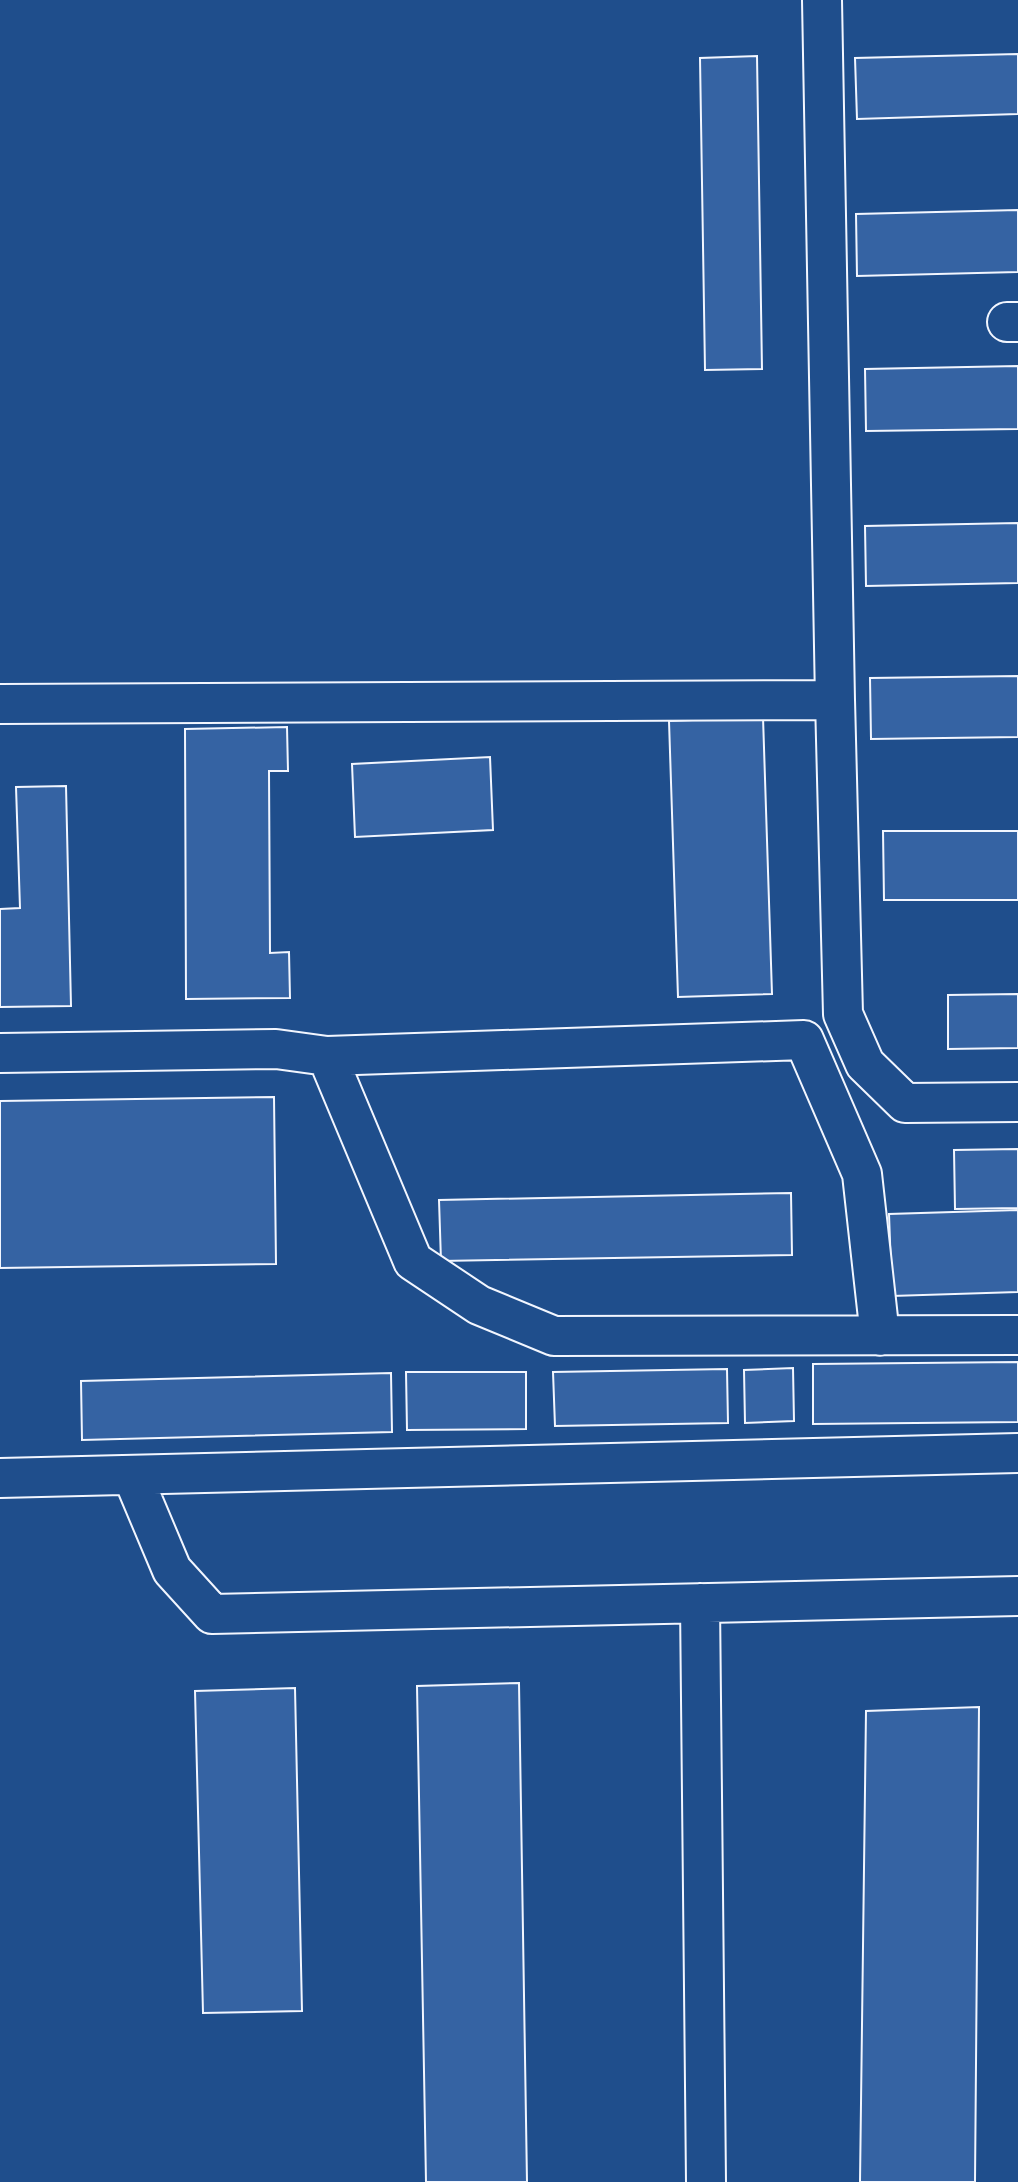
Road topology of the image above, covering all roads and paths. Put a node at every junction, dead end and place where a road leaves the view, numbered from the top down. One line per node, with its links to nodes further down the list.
1 (822, 0): 2 (lane)
2 (835, 700): 3 (lane); 6 (lane)
3 (0, 704)
4 (0, 1053): 5 (lane)
5 (327, 1056): 8 (lane); 8 (lane)
6 (1018, 1102)
7 (1018, 1335): 8 (lane)
8 (880, 1336)
9 (1018, 1453): 10 (lane)
10 (132, 1475): 11 (lane); 13 (lane)
11 (0, 1478)
12 (1018, 1596): 13 (lane)
13 (700, 1603): 14 (lane)
14 (706, 2182)

